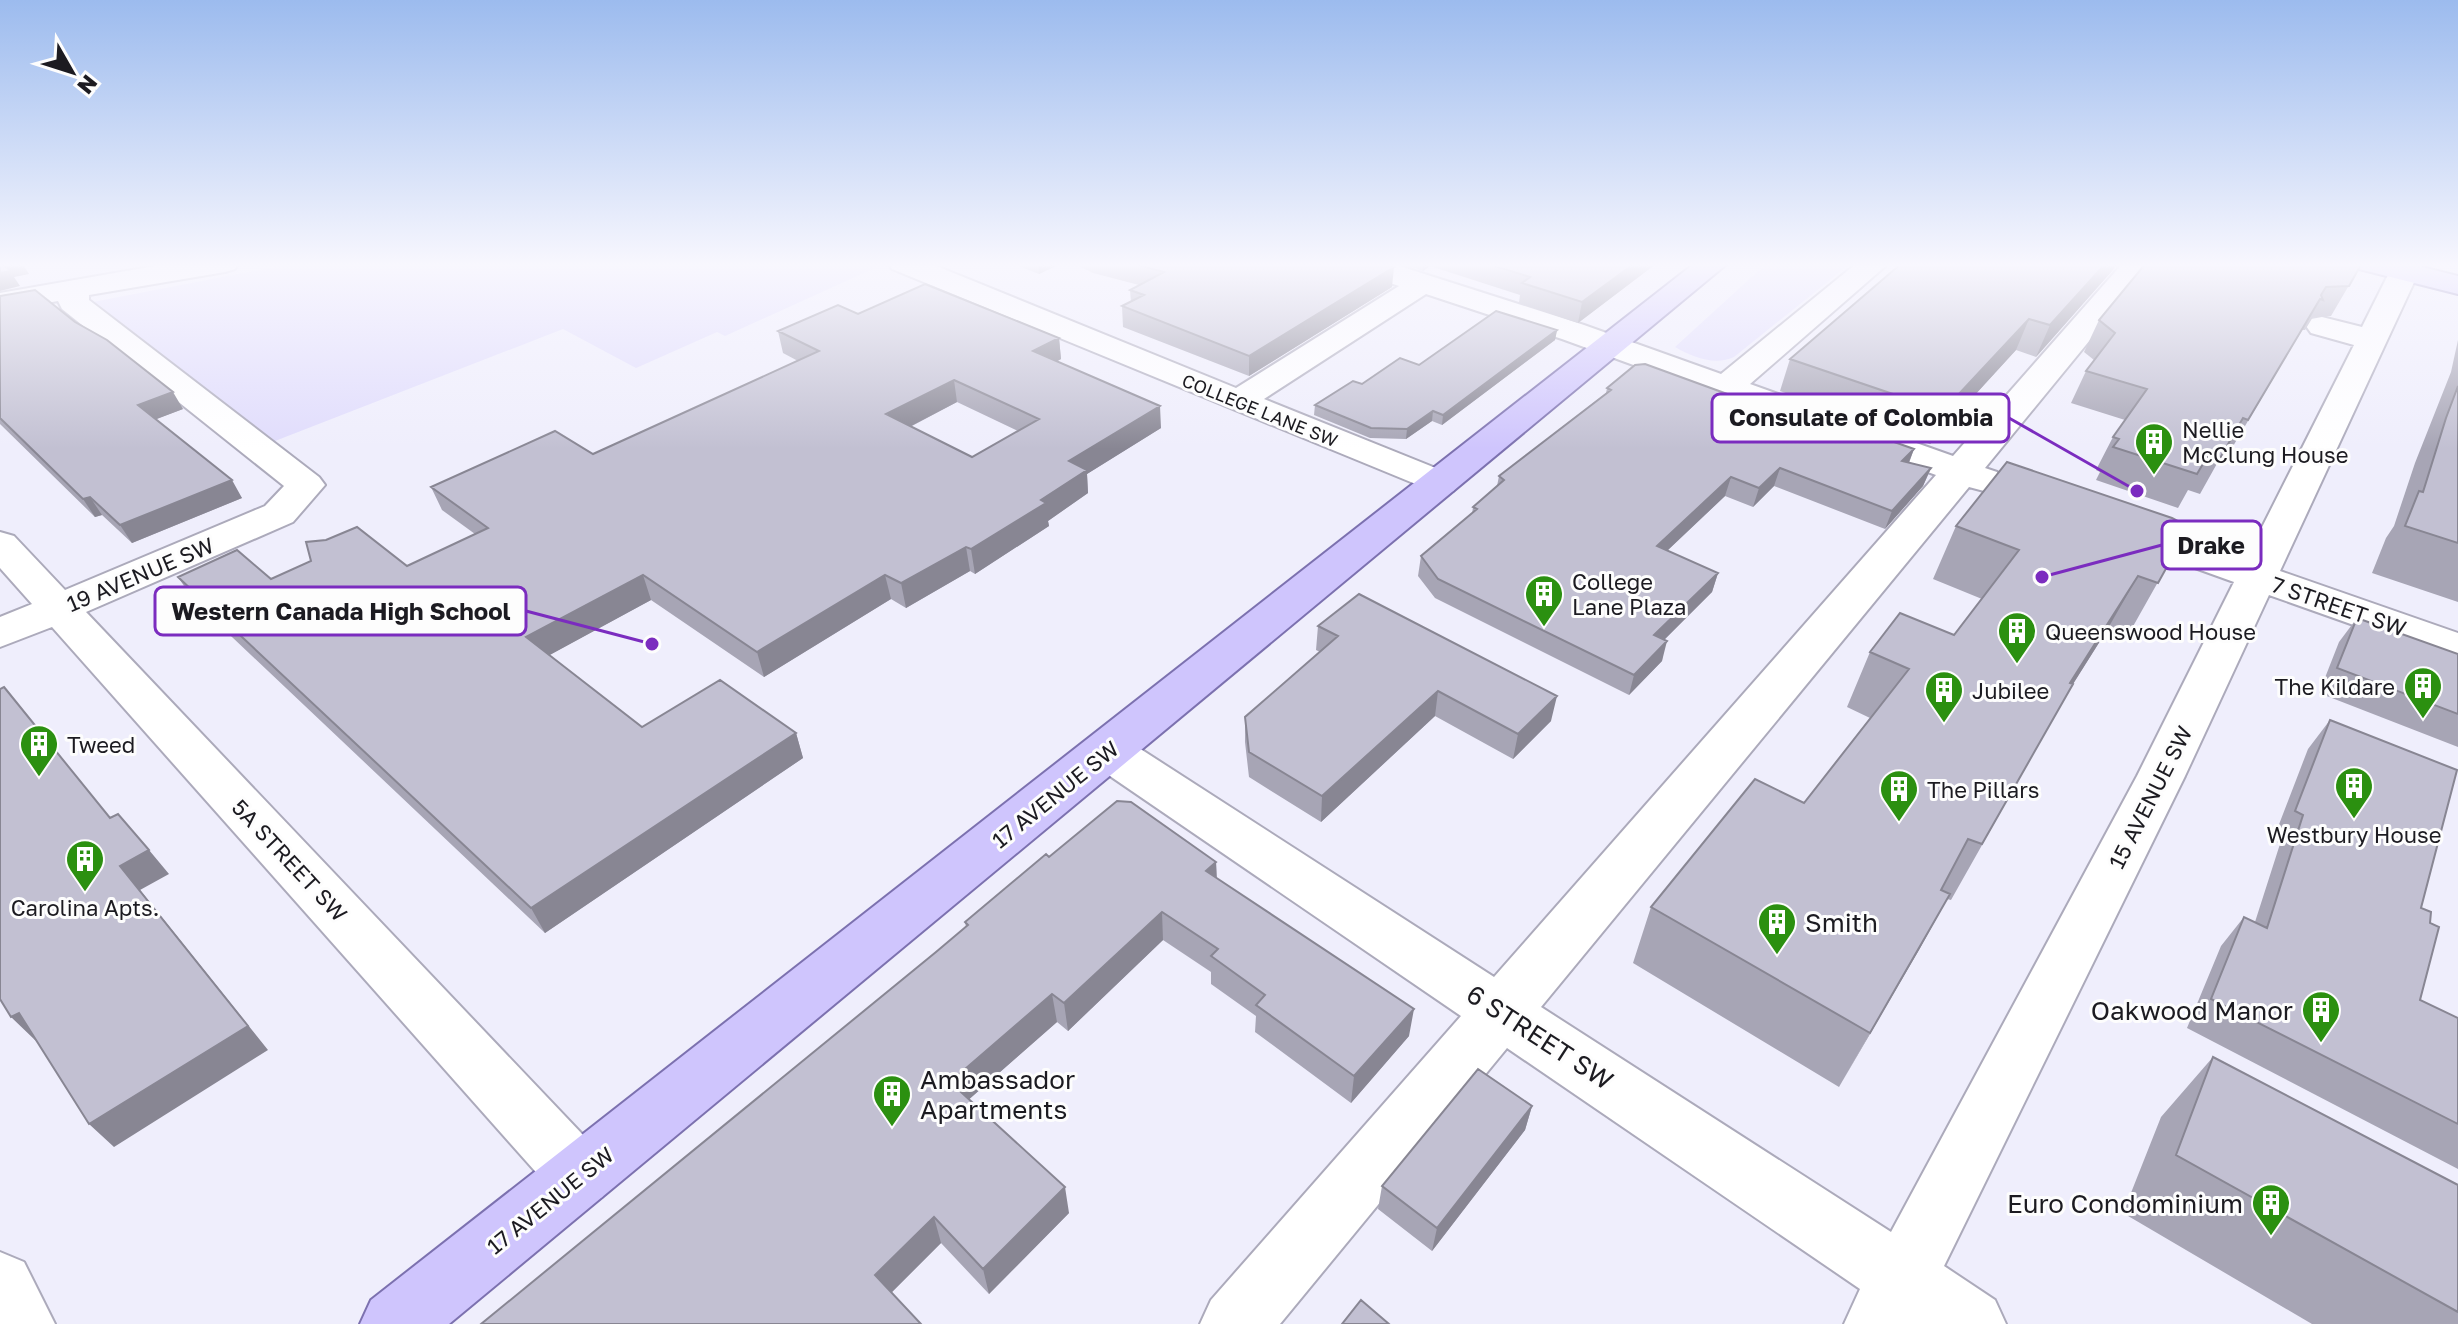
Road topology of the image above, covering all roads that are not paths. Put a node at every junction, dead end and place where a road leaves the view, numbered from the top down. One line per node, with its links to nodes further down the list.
1 (101, 325): 20 (street, 19 AVENUE SW)
2 (1052, 325): 13 (street, COLLEGE LANE SW)
3 (1363, 325): 13 (street)
4 (1545, 325): 11 (street)
5 (1637, 325): 11 (main road, 17 AVENUE SW)
6 (1801, 325): 12 (street)
7 (2086, 325): 14 (street)
8 (2377, 325): 10 (street, 15 AVENUE SW)
9 (2322, 326): 10 (street)
10 (2372, 340): 19 (street, 15 AVENUE SW)
11 (1610, 346): 12 (street); 15 (main road, 17 AVENUE SW)
12 (1725, 388): 14 (street)
13 (1238, 401): 15 (street, COLLEGE LANE SW)
14 (1960, 472): 16 (street); 24 (street)
15 (1440, 483): 23 (main road, 17 AVENUE SW)
16 (2019, 493)
17 (2093, 519): 19 (street, 7 STREET SW)
18 (0, 544): 20 (street, 5A STREET SW)
19 (2259, 578): 22 (street, 7 STREET SW); 27 (street, 15 AVENUE SW)
20 (58, 608): 21 (street, 19 AVENUE SW); 25 (street, 5A STREET SW)
21 (0, 633)
22 (2458, 648)
23 (1108, 751): 24 (street, 6 STREET SW); 25 (main road, 17 AVENUE SW)
24 (1502, 1012): 27 (street, 6 STREET SW); 30 (street)
25 (580, 1176): 29 (main road, 17 AVENUE SW)
26 (0, 1286): 28 (street)
27 (1890, 1300): 31 (street, 6 STREET SW)
28 (20, 1324)
29 (395, 1324)
30 (1235, 1324)
31 (1971, 1324)

